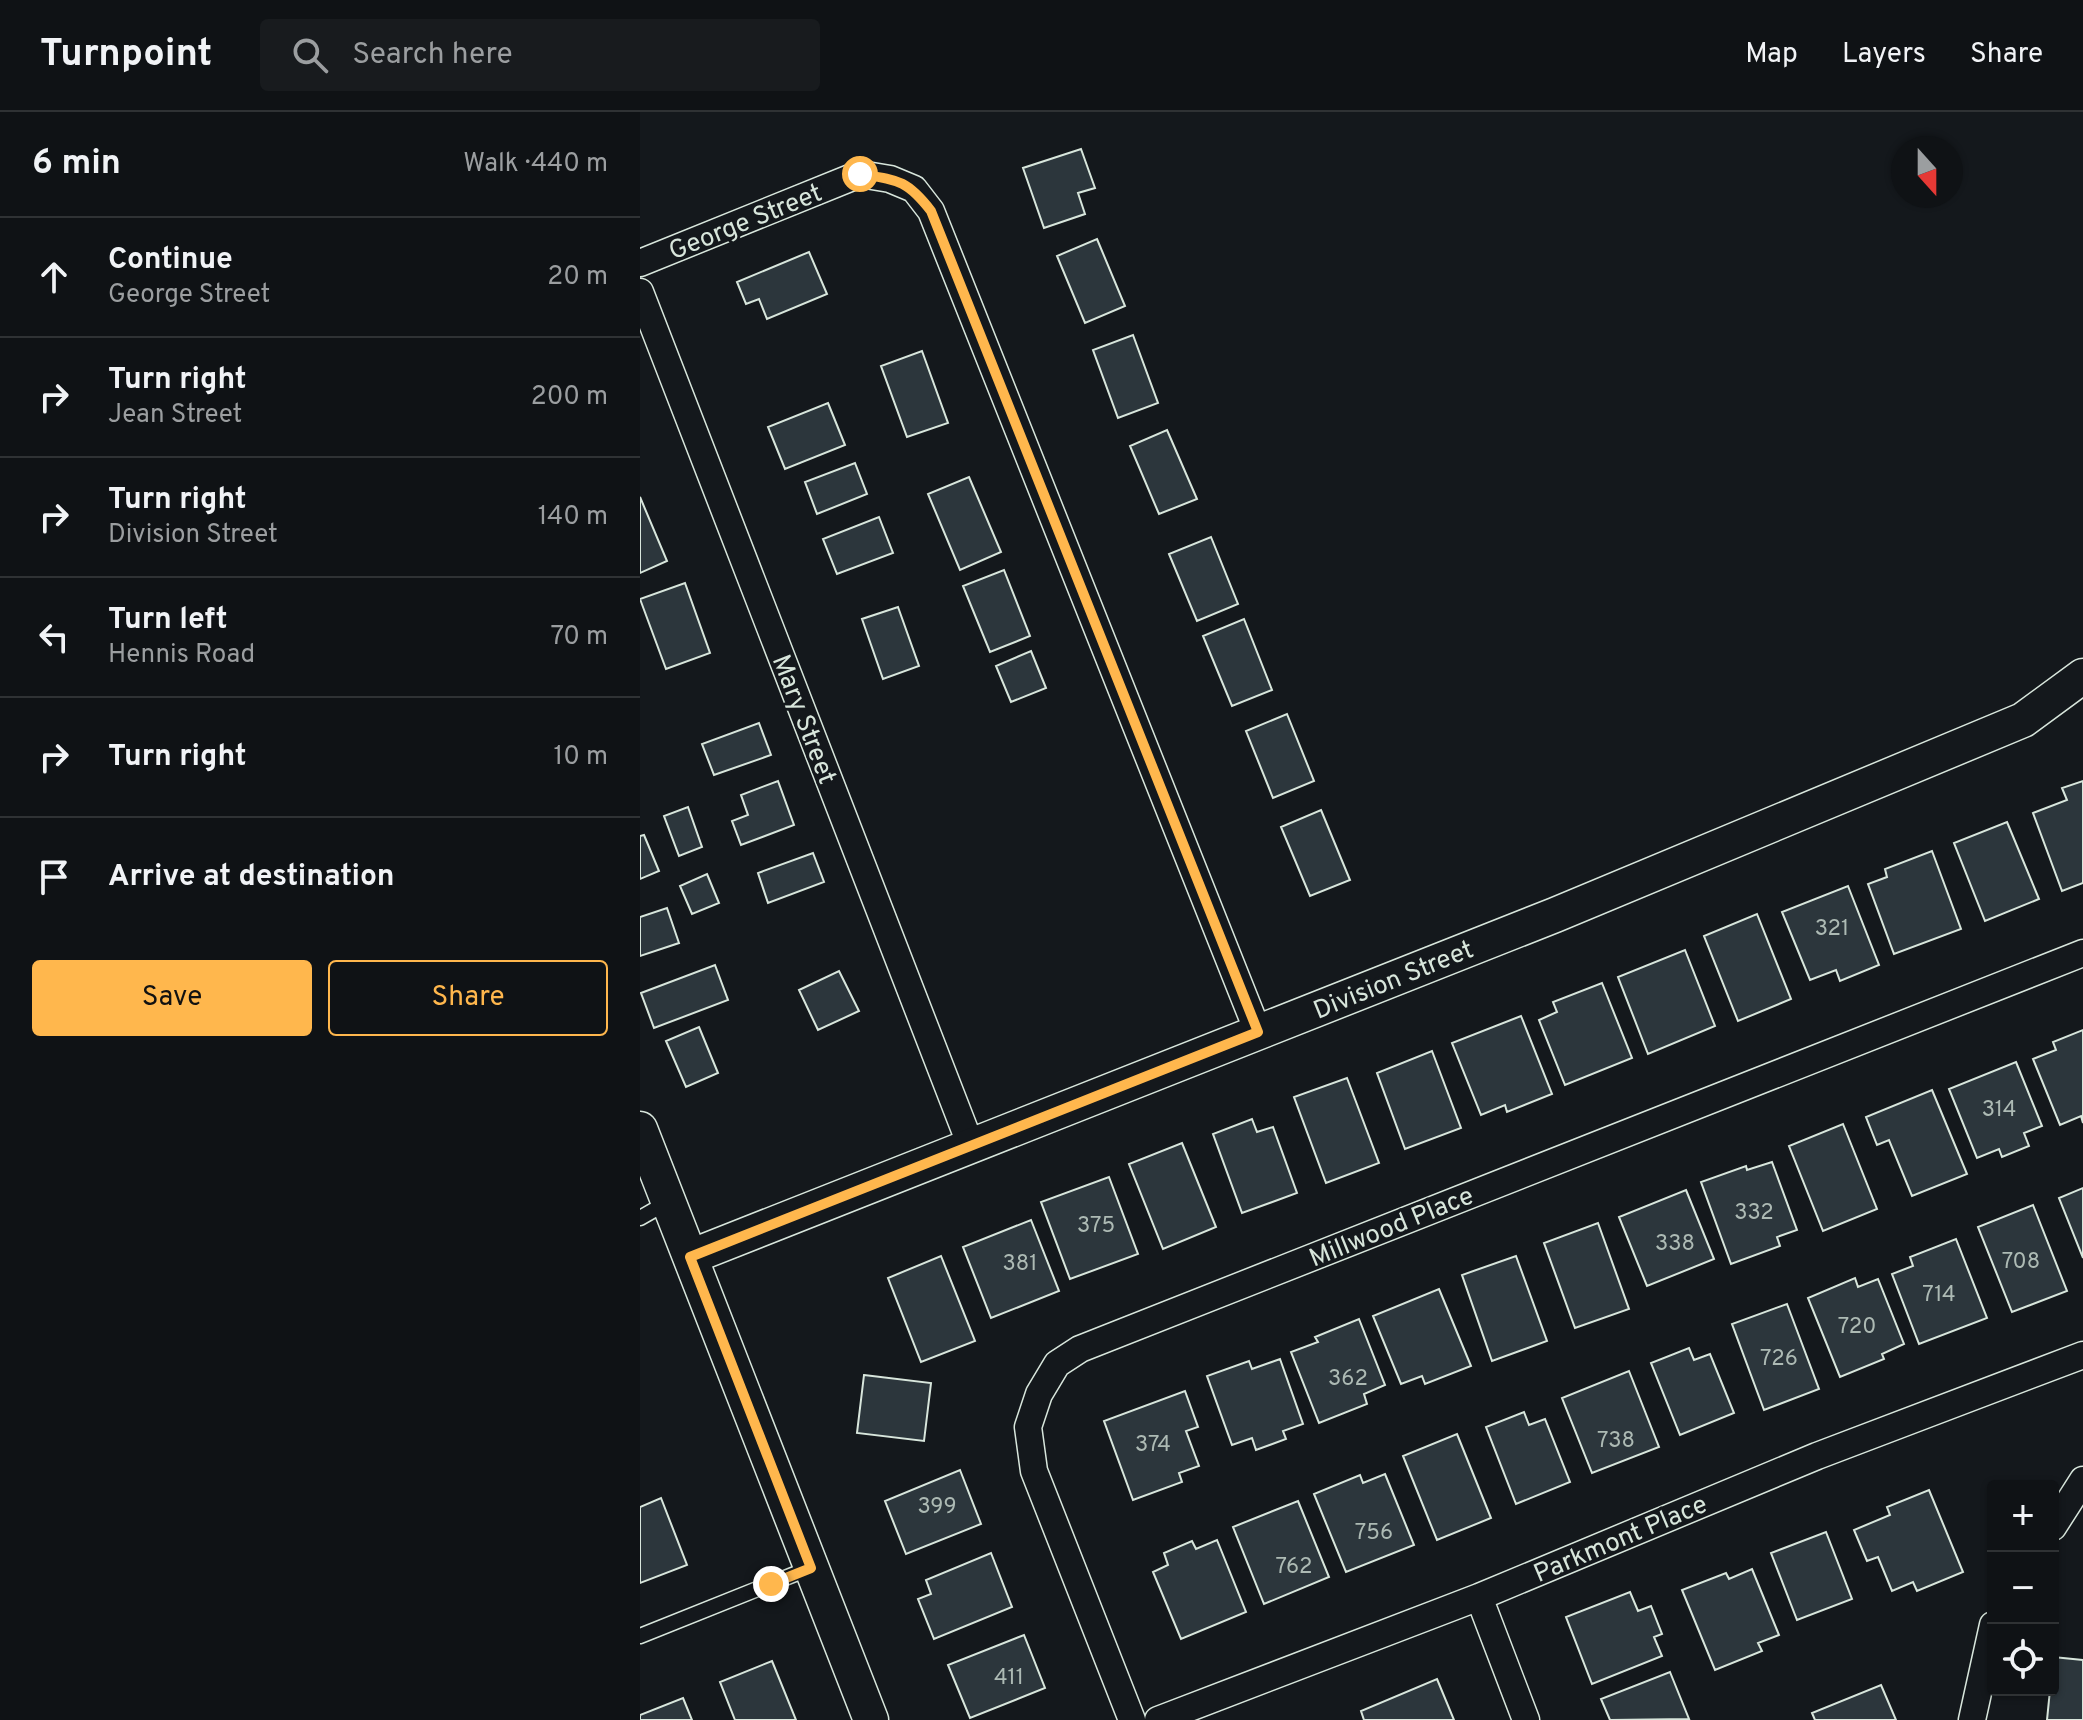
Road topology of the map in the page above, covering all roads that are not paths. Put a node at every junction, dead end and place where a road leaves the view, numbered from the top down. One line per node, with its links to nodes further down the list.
1 (640, 263): 5 (street, George Street)
2 (640, 292): 7 (street, Mary Street)
3 (2083, 676): 5 (street, Division Street)
4 (2083, 953): 18 (street, Millwood Place)
5 (1258, 1032): 7 (street, Division Street)
6 (640, 1129): 8 (street)
7 (971, 1146): 9 (street, Division Street)
8 (654, 1210): 9 (street)
9 (690, 1257): 13 (street)
10 (2083, 1355): 14 (street, Parkmont Place)
11 (2083, 1480): 12 (street)
12 (2059, 1518)
13 (811, 1568): 15 (lane); 17 (street)
14 (1479, 1597): 19 (street, Parkmont Place); 20 (street)
15 (640, 1636)
16 (1987, 1652): 21 (street)
17 (871, 1720)
18 (1132, 1720)
19 (1158, 1720)
20 (1526, 1720)
21 (1972, 1720)

